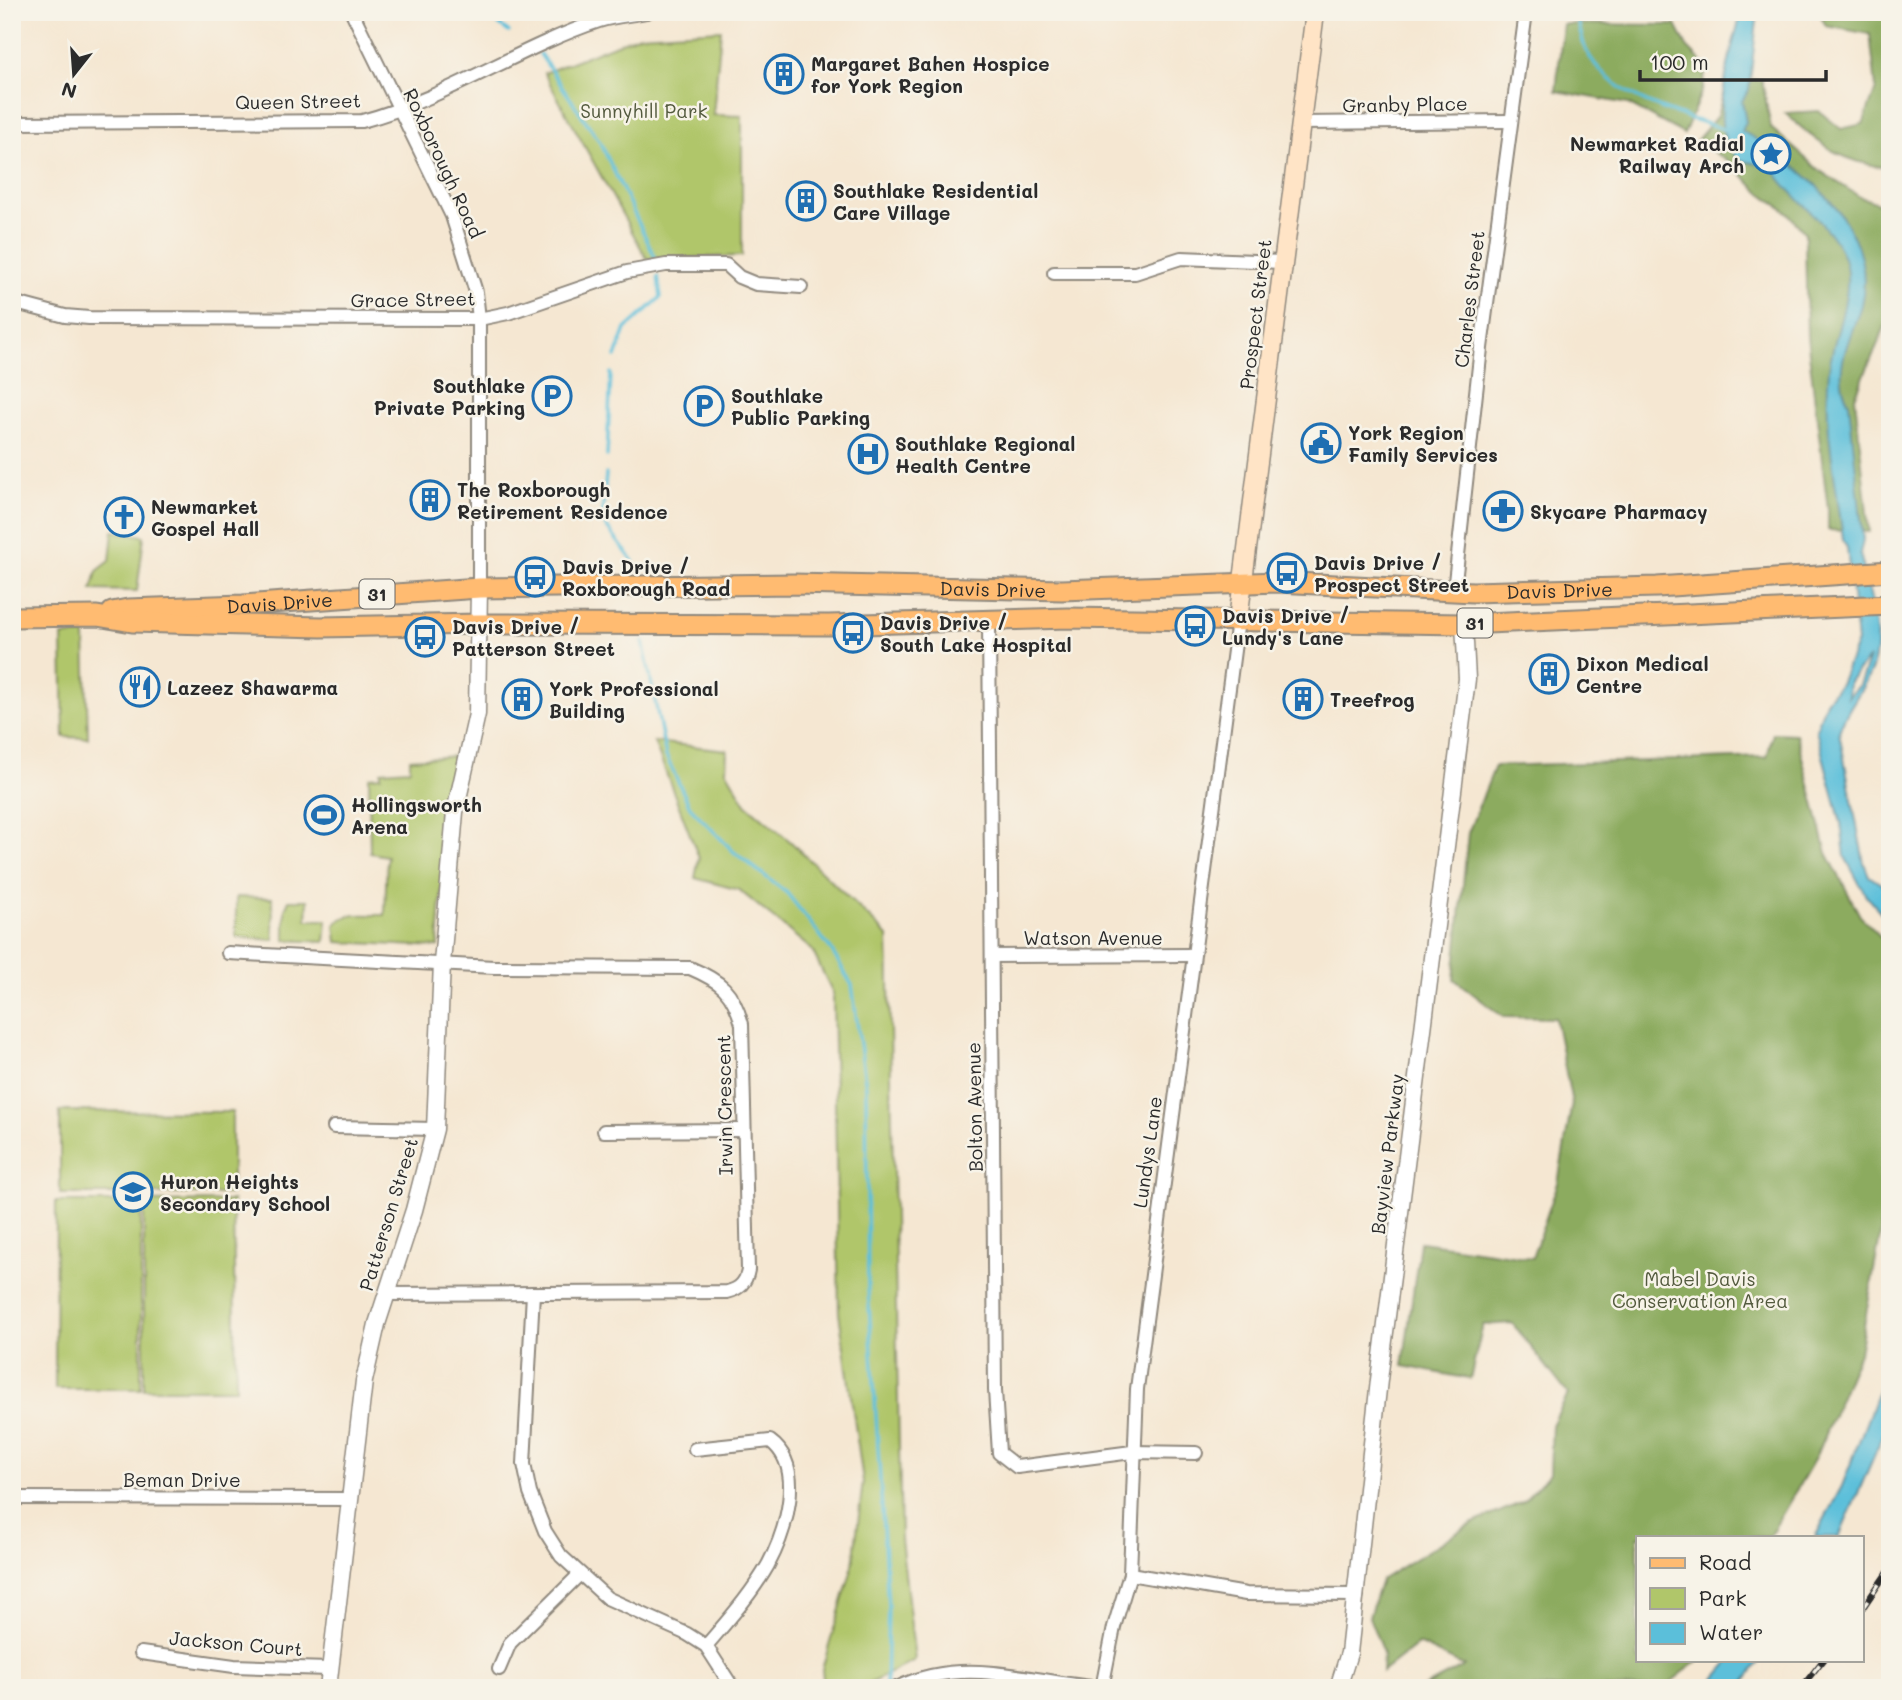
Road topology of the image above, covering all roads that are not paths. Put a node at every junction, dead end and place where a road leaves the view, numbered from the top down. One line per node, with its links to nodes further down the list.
1 (352, 12): 5 (street, Roxborough Road)
2 (647, 12): 5 (street, Queen Street)
3 (1315, 12): 8 (main road, Prospect Street)
4 (1526, 12): 6 (street, Charles Street)
5 (399, 111): 7 (street, Queen Street); 13 (street, Roxborough Road)
6 (1510, 121): 8 (street, Granby Place); 17 (street, Charles Street)
7 (12, 123)
8 (1300, 123): 9 (main road, Prospect Street)
9 (1283, 262): 10 (street); 15 (main road, Prospect Street)
10 (1054, 273)
11 (802, 287): 13 (street, Grace Street)
12 (12, 302): 13 (street, Grace Street)
13 (479, 319): 16 (street, Roxborough Road)
14 (1884, 571): 17 (main road, Davis Drive / 31)
15 (1243, 582): 16 (main road, Davis Drive / 31); 17 (main road, Davis Drive / 31); 21 (main road, Prospect Street)
16 (479, 587): 19 (main road, Davis Drive / 31); 23 (street, Patterson Street)
17 (1454, 591)
18 (1887, 605): 24 (main road, Davis Drive / 31)
19 (97, 615): 20 (main road, Davis Drive / 31); 23 (main road, Davis Drive / 31)
20 (12, 617)
21 (1238, 620): 22 (main road, Davis Drive / 31); 24 (main road, Davis Drive / 31); 26 (street, Lundys Lane)
22 (989, 621): 23 (main road, Davis Drive / 31); 27 (street, Bolton Avenue)
23 (480, 624): 28 (street, Patterson Street)
24 (1464, 624): 42 (street, Bayview Parkway)
25 (228, 953): 28 (street, Irwin Crescent)
26 (1193, 955): 27 (street, Watson Avenue); 36 (street, Lundys Lane)
27 (992, 956): 36 (street, Bolton Avenue)
28 (442, 963): 30 (street, Patterson Street); 31 (street, Irwin Crescent)
29 (334, 1127): 30 (street)
30 (435, 1129): 34 (street, Patterson Street)
31 (744, 1130): 32 (street); 33 (street, Irwin Crescent)
32 (604, 1131)
33 (533, 1293): 34 (street, Irwin Crescent); 40 (street)
34 (387, 1294): 39 (street, Patterson Street)
35 (695, 1449): 43 (street)
36 (1132, 1452): 37 (street); 41 (street, Lundys Lane)
37 (1196, 1453)
38 (12, 1498): 39 (street, Beman Drive)
39 (351, 1499): 45 (street, Patterson Street)
40 (580, 1574): 43 (street); 46 (street)
41 (1130, 1574): 42 (street); 50 (street, Lundys Lane)
42 (1357, 1595): 51 (street, Bayview Parkway)
43 (706, 1646): 48 (street)
44 (141, 1653): 45 (street, Jackson Court)
45 (329, 1669): 47 (street, Patterson Street)
46 (499, 1669)
47 (328, 1688)
48 (733, 1688)
49 (897, 1688): 50 (street)
50 (1102, 1688)
51 (1338, 1688)

